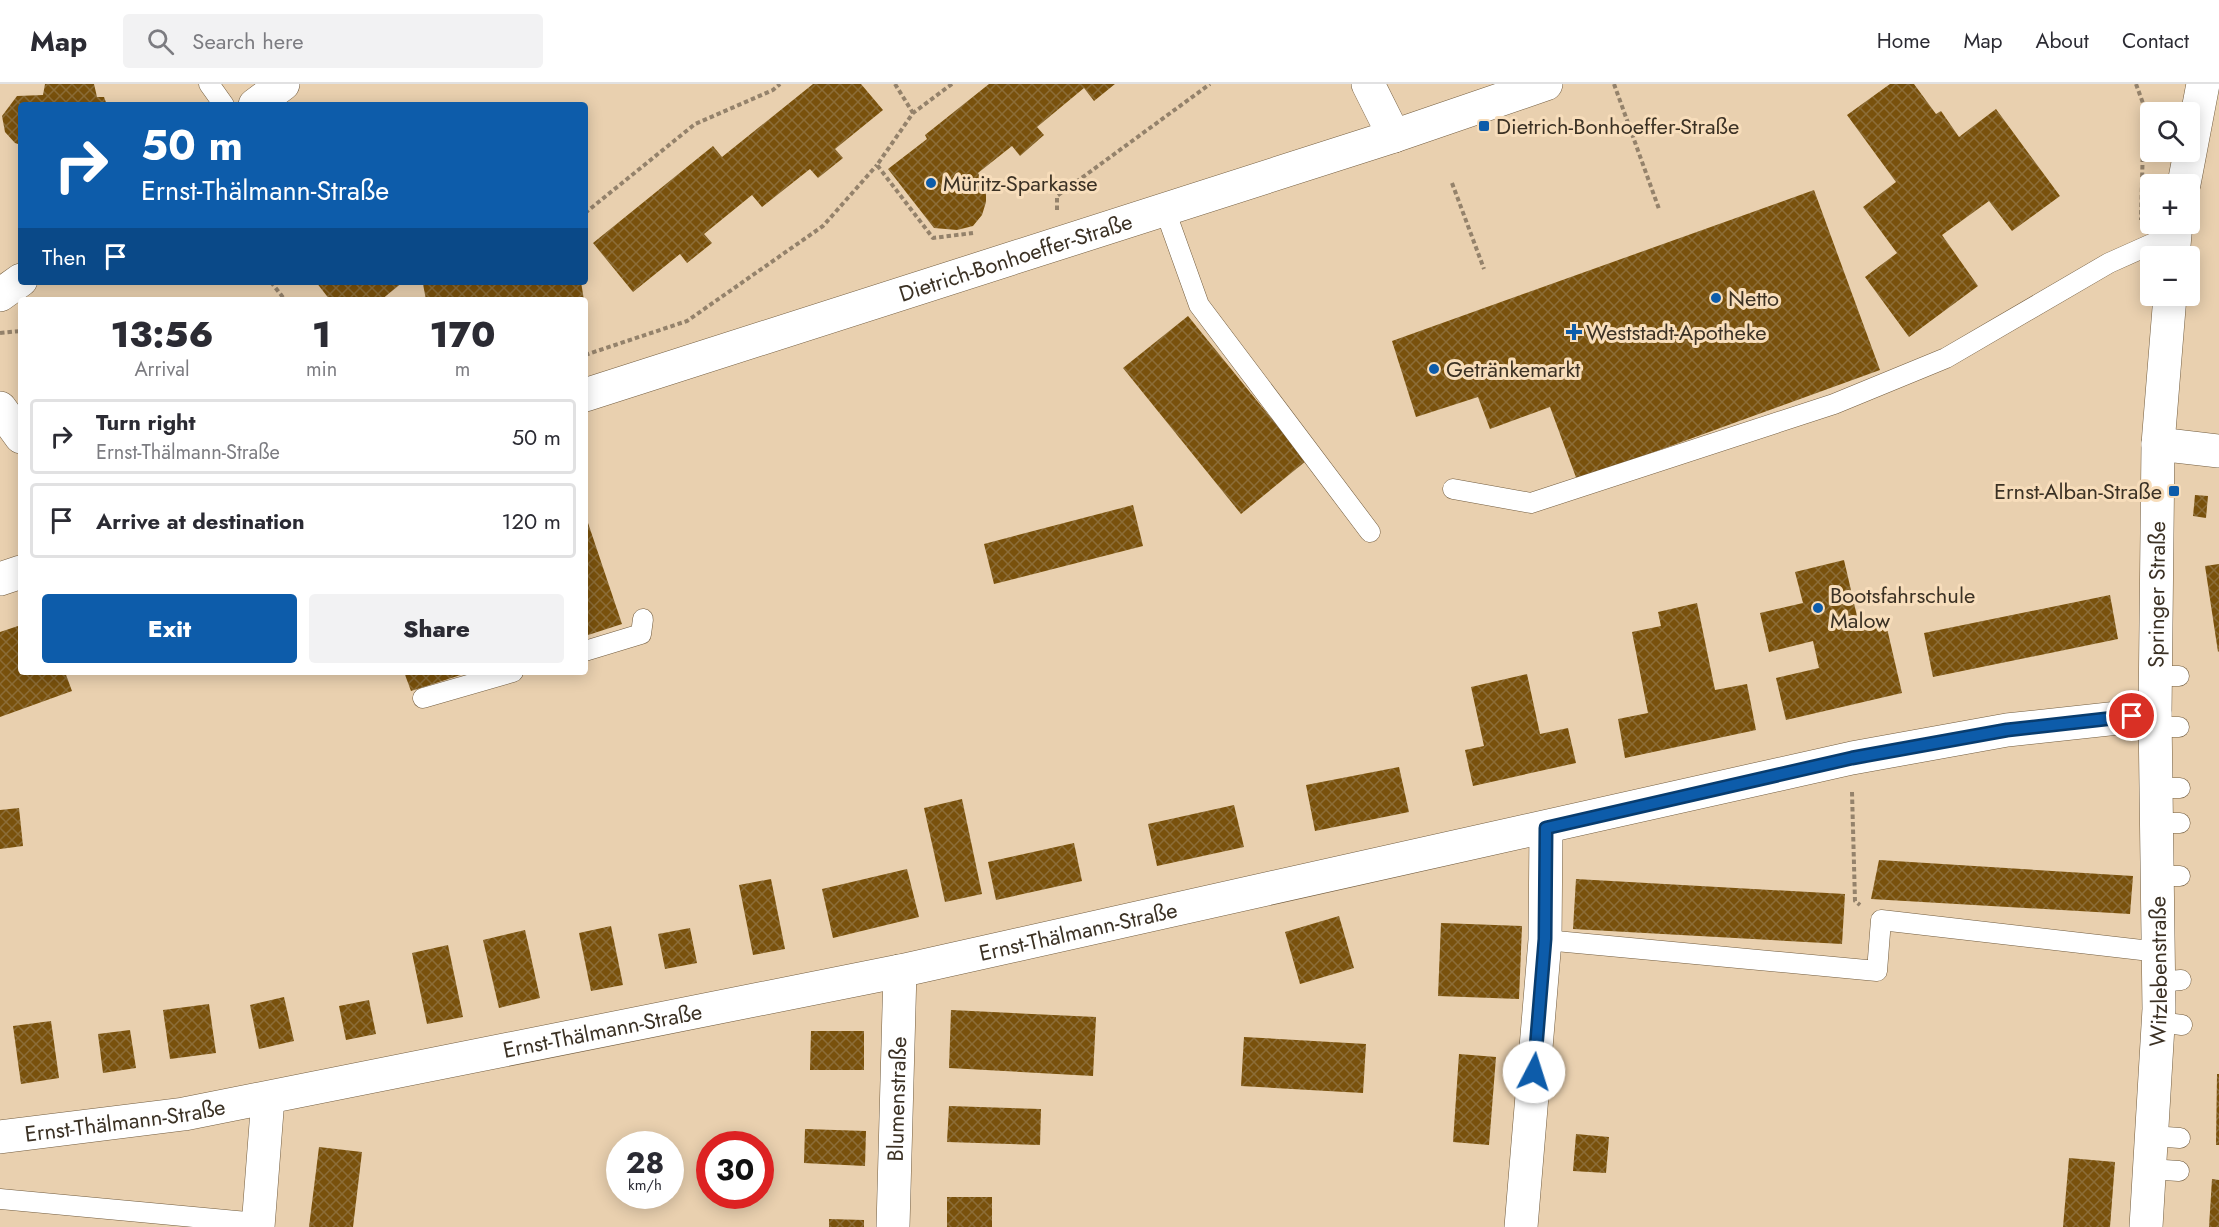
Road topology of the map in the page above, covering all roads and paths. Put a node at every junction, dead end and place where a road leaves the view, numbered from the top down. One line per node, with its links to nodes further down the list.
1 (209, 84): 11 (lane)
2 (283, 84): 12 (street)
3 (780, 84): 20 (path)
4 (895, 84): 13 (path)
5 (952, 84): 13 (path)
6 (1210, 84): 23 (path)
7 (1368, 84): 14 (street)
8 (1546, 84): 14 (street, Dietrich-Bonhoeffer-Straße)
9 (1614, 84): 18 (path)
10 (2203, 84): 16 (street)
11 (222, 102)
12 (259, 102)
13 (913, 113): 15 (path)
14 (1394, 136): 19 (street, Dietrich-Bonhoeffer-Straße)
15 (877, 165): 21 (path); 32 (path)
16 (2186, 174)
17 (1452, 183): 24 (path)
18 (1659, 209)
19 (1165, 210): 23 (street, Dietrich-Bonhoeffer-Straße); 39 (lane)
20 (588, 211)
21 (975, 232)
22 (2174, 238): 38 (lane)
23 (1056, 245): 33 (street, Dietrich-Bonhoeffer-Straße)
24 (1484, 269)
25 (18, 281): 27 (street)
26 (273, 285): 28 (path)
27 (0, 295)
28 (283, 297)
29 (2169, 306): 36 (street, Springer Straße)
30 (18, 331): 31 (path)
31 (0, 333)
32 (588, 354)
33 (588, 394)
34 (0, 408): 35 (street)
35 (18, 433)
36 (2158, 444): 37 (street); 46 (street, Springer Straße)
37 (2219, 451)
38 (1453, 489)
39 (1370, 532)
40 (18, 573): 41 (street)
41 (0, 579)
42 (643, 619): 43 (lane)
43 (588, 650)
44 (503, 675): 45 (lane)
45 (423, 698)
46 (2163, 723): 47 (street, Ernst-Thälmann-Straße); 52 (street, Witzlebenstraße)
47 (1852, 758): 48 (street, Ernst-Thälmann-Straße); 49 (path)
48 (1546, 828): 50 (street); 51 (street, Ernst-Thälmann-Straße)
49 (1881, 920): 50 (lane); 52 (lane)
50 (1545, 939): 58 (street)
51 (900, 971): 53 (street, Ernst-Thälmann-Straße); 57 (street, Blumenstraße)
52 (2166, 971): 59 (street, Witzlebenstraße)
53 (268, 1098): 54 (street, Ernst-Thälmann-Straße); 56 (street)
54 (0, 1137)
55 (0, 1199): 56 (lane)
56 (258, 1225)
57 (892, 1227)
58 (1521, 1227)
59 (2146, 1227)

